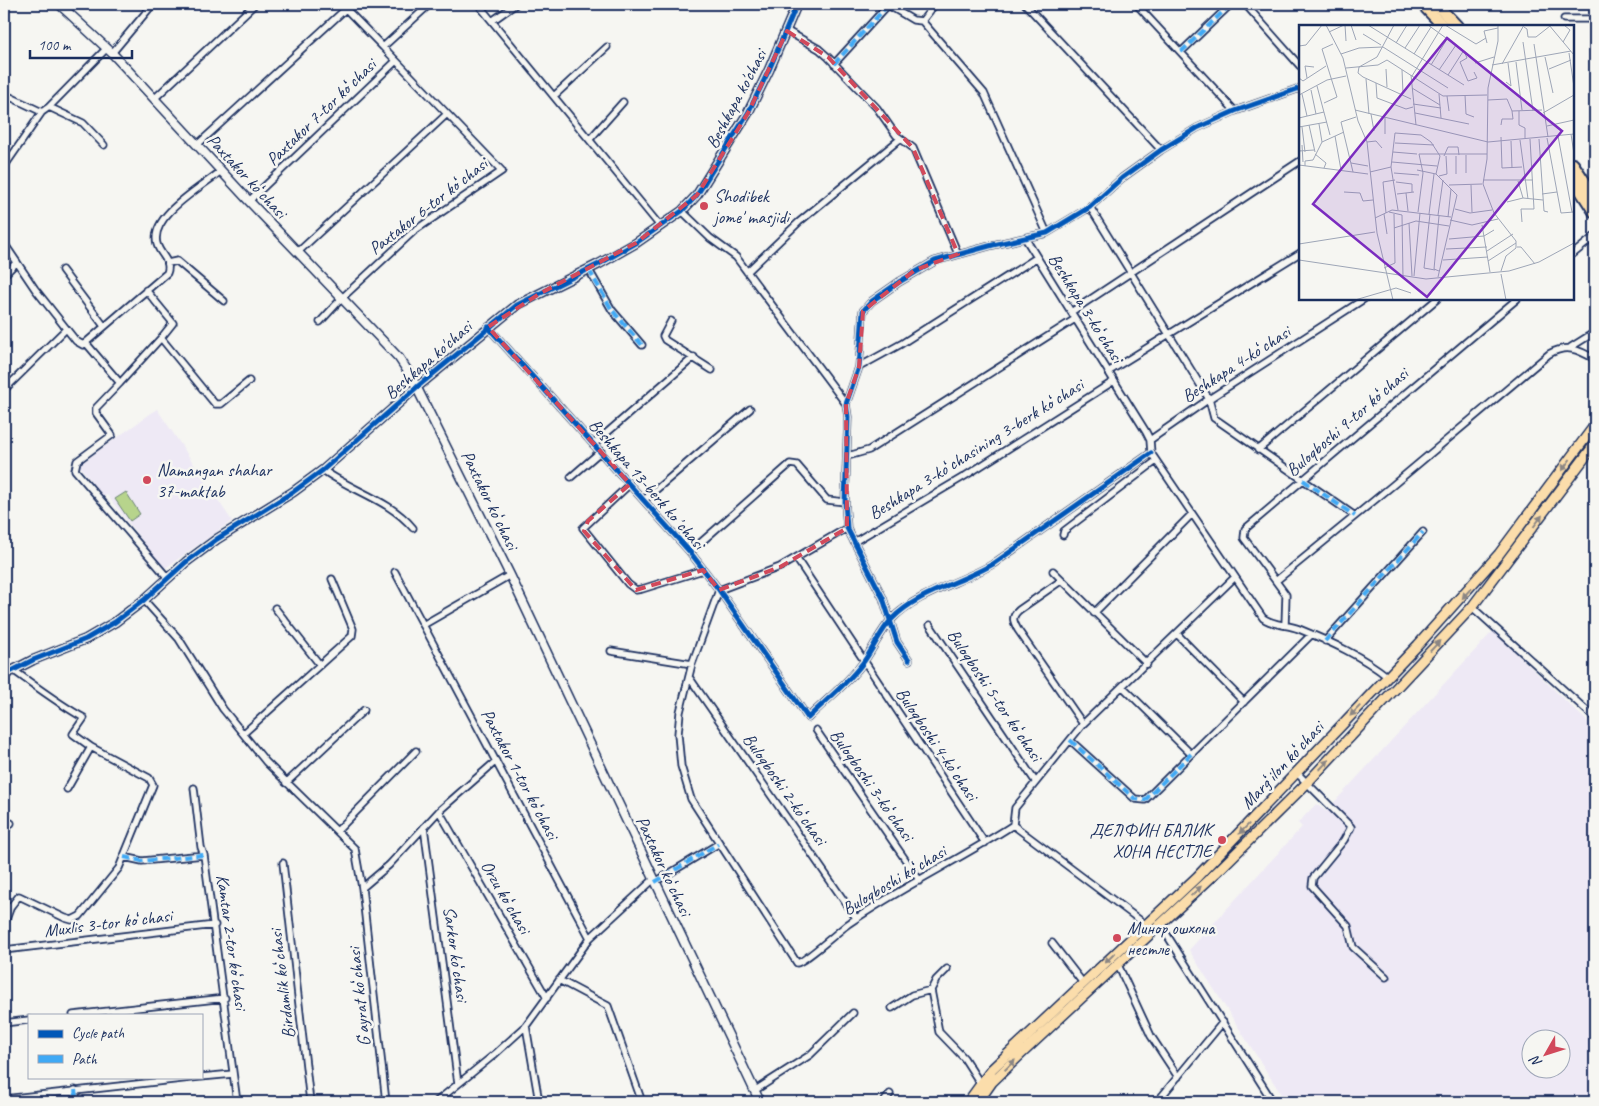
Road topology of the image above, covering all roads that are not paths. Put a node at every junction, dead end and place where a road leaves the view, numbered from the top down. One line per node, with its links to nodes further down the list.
1 (59, 4): 27 (main road, Paxtakor koʻchasi)
2 (153, 4): 27 (street)
3 (255, 4): 35 (street)
4 (351, 4): 17 (street)
5 (430, 4): 25 (street, Paxtakor 7-tor koʻchasi)
6 (478, 4): 20 (street)
7 (516, 4): 20 (street)
8 (797, 4): 24 (main road, Beshkapa ko'chasi)
9 (886, 4): 21 (street); 30 (street)
10 (935, 4): 21 (street)
11 (1025, 4): 45 (street)
12 (1136, 4): 28 (street)
13 (1231, 4): 28 (street)
14 (1245, 4): 31 (street)
15 (1422, 4): 22 (highway)
16 (1436, 4): 23 (highway)
17 (346, 8): 25 (street); 44 (street)
18 (1564, 19): 19 (street)
19 (1595, 19)
20 (492, 21): 34 (street)
21 (922, 21): 57 (street)
22 (1442, 25)
23 (1456, 25)
24 (787, 31): 30 (street); 54 (main road, Beshkapa ko'chasi)
25 (383, 47): 29 (street, Paxtakor 7-tor koʻchasi)
26 (607, 47): 34 (street)
27 (109, 50): 35 (main road, Paxtakor koʻchasi); 37 (street)
28 (1181, 52): 38 (street)
29 (396, 61): 40 (street, Paxtakor 6-tor koʻchasi); 52 (street, Paxtakor 7-tor koʻchasi)
30 (834, 64): 42 (street)
31 (1299, 65)
32 (1299, 88): 38 (street)
33 (4, 94): 39 (street)
34 (554, 96): 41 (street)
35 (154, 98): 44 (main road, Paxtakor koʻchasi)
36 (623, 102): 41 (street)
37 (49, 107): 39 (street); 43 (street)
38 (1235, 111): 45 (street)
39 (42, 112): 48 (street)
40 (447, 114): 61 (street); 74 (street, Paxtakor 6-tor koʻchasi)
41 (590, 139): 56 (street)
42 (900, 139): 63 (street); 70 (street)
43 (104, 145)
44 (197, 145): 49 (main road, Paxtakor koʻchasi)
45 (1161, 150): 53 (street)
46 (1299, 162): 71 (street)
47 (1574, 166): 51 (highway)
48 (4, 167)
49 (221, 172): 52 (main road, Paxtakor koʻchasi); 67 (street)
50 (1574, 180): 55 (highway)
51 (1595, 197)
52 (249, 201): 61 (main road, Paxtakor koʻchasi)
53 (1090, 208): 57 (street); 71 (street)
54 (682, 211): 56 (main road, Beshkapa ko'chasi); 70 (street)
55 (1595, 213)
56 (660, 226): 69 (main road, Beshkapa ko'chasi)
57 (1047, 233): 59 (street)
58 (1595, 236): 62 (street)
59 (1025, 238): 63 (street); 65 (street, Beshkapa 3-koʻchasi)
60 (4, 243): 66 (street)
61 (298, 252): 74 (main road, Paxtakor koʻchasi)
62 (1574, 253)
63 (958, 254): 94 (street)
64 (1299, 254): 87 (street)
65 (1036, 258): 79 (street, Beshkapa 3-koʻchasi); 94 (street)
66 (17, 262): 72 (street); 85 (street)
67 (168, 263): 73 (street); 78 (street)
68 (62, 270): 83 (street)
69 (589, 270): 84 (main road, Beshkapa ko'chasi); 90 (street)
70 (747, 272): 103 (street)
71 (1131, 273): 79 (street); 87 (street)
72 (4, 275)
73 (146, 290): 83 (street); 88 (street)
74 (342, 298): 82 (street); 100 (main road, Paxtakor koʻchasi)
75 (1362, 300): 102 (street, Beshkapa 4-koʻchasi)
76 (1436, 300): 109 (street)
77 (1516, 300): 116 (street, Buloqboshi 9-tor koʻchasi)
78 (224, 301)
79 (1070, 312): 80 (street, Beshkapa 3-koʻchasi)
80 (1075, 319): 96 (street, Beshkapa 3-koʻchasi); 112 (street)
81 (671, 321): 92 (street)
82 (320, 322)
83 (104, 326): 89 (street)
84 (488, 327): 100 (main road, Beshkapa ko'chasi); 107 (street, Beshkapa 13-berk koʼchasi)
85 (66, 329): 89 (street); 101 (street)
86 (1595, 332): 91 (street)
87 (1168, 334): 96 (street); 102 (street)
88 (161, 338): 97 (street); 99 (street)
89 (86, 343): 99 (street)
90 (642, 345)
91 (1571, 347): 93 (street); 121 (street)
92 (694, 357): 95 (street); 107 (street, Beshkapa 13-berk koʼchasi)
93 (1595, 359)
94 (859, 367): 103 (street)
95 (712, 370)
96 (1108, 372): 98 (street, Beshkapa 3-koʻchasi)
97 (248, 381)
98 (1114, 381): 106 (street, Beshkapa 3-koʻchasi); 126 (street, Beshkapa 3-koʻchasining 3-berk koʻchasi)
99 (120, 383): 133 (street)
100 (417, 387): 114 (main road, Beshkapa ko'chasi); 132 (main road, Paxtakor koʻchasi)
101 (4, 390)
102 (1209, 398): 106 (street, Beshkapa 4-koʻchasi); 109 (street)
103 (846, 404): 112 (street)
104 (750, 409): 118 (street, Beshkapa 13-berk koʼchasi)
105 (1595, 425): 159 (main road, Margʻilon koʻchasi, one-way to 159)
106 (1150, 440): 111 (street, Beshkapa 3-koʻchasi)
107 (594, 444): 110 (street, Beshkapa 13-berk koʼchasi)
108 (1595, 444): 140 (main road, Margʻilon koʻchasi, one-way to 108)
109 (1258, 450): 116 (street)
110 (601, 451): 115 (street, Beshkapa 13-berk koʼchasi); 117 (street, Beshkapa 13-berk koʼchasi)
111 (1151, 453): 113 (street); 143 (street)
112 (848, 456): 119 (street)
113 (1156, 461): 120 (street); 125 (street)
114 (323, 470): 122 (street); 133 (main road, Beshkapa ko'chasi)
115 (571, 477)
116 (1303, 480): 121 (street); 137 (street, Buloqboshi 9-tor koʻchasi)
117 (630, 484): 118 (street, Beshkapa 13-berk koʼchasi); 129 (street, Beshkapa 13-berk koʼchasi)
118 (644, 500): 127 (street, Beshkapa 13-berk koʼchasi)
119 (845, 502): 123 (street); 127 (street, Beshkapa 13-berk koʼchasi)
120 (1192, 514): 134 (street); 142 (street)
121 (1355, 516): 137 (street)
122 (413, 528)
123 (847, 528): 126 (street); 128 (street)
124 (1423, 532): 149 (street)
125 (1063, 535)
126 (854, 542): 143 (street)
127 (690, 552): 129 (street, Beshkapa 13-berk koʼchasi)
128 (796, 558): 138 (street); 152 (street, Buloqboshi 4-koʻchasi)
129 (703, 570): 138 (street, Beshkapa 13-berk koʼchasi)
130 (1053, 571): 136 (street)
131 (395, 572): 144 (street, Paxtakor 1-tor koʻchasi)
132 (510, 575): 144 (street); 189 (main road, Paxtakor koʻchasi)
133 (168, 578): 139 (main road, Beshkapa ko'chasi)
134 (1234, 578): 146 (street); 147 (street)
135 (332, 579): 155 (street)
136 (1062, 580): 142 (street); 164 (street)
137 (1277, 580): 146 (street)
138 (720, 590): 152 (street, Beshkapa 13-berk koʼchasi); 153 (street)
139 (144, 600): 156 (main road, Beshkapa ko'chasi); 166 (street, Gʻayrat koʻchasi)
140 (1472, 607): 163 (street); 175 (main road, Margʻilon koʻchasi, one-way to 140)
141 (275, 608): 155 (street)
142 (1094, 613): 154 (street)
143 (891, 619): 151 (street); 152 (street)
144 (423, 625): 171 (street, Paxtakor 1-tor koʻchasi)
145 (930, 625): 173 (street, Buloqboshi 5-tor koʻchasi)
146 (1286, 625): 148 (street)
147 (1177, 634): 154 (street); 161 (street)
148 (1311, 635): 149 (street); 161 (street)
149 (1326, 641): 159 (street)
150 (612, 651): 153 (street)
151 (909, 660)
152 (863, 662): 184 (street, Buloqboshi 4-koʻchasi)
153 (692, 664): 158 (street)
154 (1147, 664): 160 (street)
155 (320, 665): 166 (street)
156 (13, 670): 157 (main road, Beshkapa ko'chasi); 168 (street)
157 (4, 675)
158 (689, 677): 185 (street); 192 (street, Buloqboshi 2-koʻchasi)
159 (1388, 677): 172 (main road, Margʻilon koʻchasi, one-way to 172)
160 (1123, 687): 164 (street); 170 (street)
161 (1244, 702): 170 (street)
162 (364, 710): 174 (street)
163 (1595, 718)
164 (1084, 724): 167 (street)
165 (816, 730): 190 (street, Buloqboshi 3-koʻchasi)
166 (244, 733): 174 (street, Gʻayrat koʻchasi)
167 (1070, 740): 170 (street); 173 (street)
168 (91, 747): 177 (street); 187 (street)
169 (416, 751): 182 (street)
170 (1191, 754)
171 (496, 761): 178 (street); 197 (street, Paxtakor 1-tor koʻchasi)
172 (1297, 773): 175 (street); 193 (main road, Margʻilon koʻchasi, one-way to 193)
173 (1035, 782): 180 (street)
174 (286, 783): 182 (street, Gʻayrat koʻchasi)
175 (1307, 783): 194 (main road, Margʻilon koʻchasi, one-way to 175); 202 (street)
176 (194, 788): 186 (street, Kamtar 2-tor koʻchasi)
177 (67, 789)
178 (439, 811): 181 (street); 207 (street, Orzu koʻchasi)
179 (11, 823): 183 (street)
180 (1013, 825): 184 (street, Buloqboshi koʻchasi); 193 (street)
181 (424, 827): 191 (street); 220 (street, Sarkor koʻchasi)
182 (337, 831): 191 (street, Gʻayrat koʻchasi)
183 (4, 832)
184 (985, 843): 190 (street, Buloqboshi koʻchasi)
185 (718, 844): 189 (street); 192 (street, Buloqboshi koʻchasi)
186 (204, 855): 187 (street); 196 (street, Kamtar 2-tor koʻchasi)
187 (124, 857): 195 (street)
188 (283, 863): 228 (street, Birdamlik koʻchasi)
189 (655, 881): 197 (street); 222 (main road, Paxtakor koʻchasi)
190 (920, 881): 192 (street, Buloqboshi koʻchasi)
191 (362, 888): 229 (street, Gʻayrat koʻchasi)
192 (856, 918)
193 (1144, 924): 204 (main road, Margʻilon koʻchasi, one-way to 204)
194 (1160, 924): 200 (main road, Margʻilon koʻchasi); 212 (street)
195 (4, 925)
196 (215, 925): 199 (street, Muxlis 3-tor koʻchasi); 206 (street, Kamtar 2-tor koʻchasi)
197 (590, 938): 203 (street)
198 (1052, 943): 204 (street)
199 (4, 950)
200 (1118, 965): 216 (street); 235 (main road, Margʻilon koʻchasi, one-way to 200)
201 (946, 970): 205 (street)
202 (1386, 977)
203 (559, 980): 207 (street); 231 (street)
204 (1083, 982): 219 (main road, Margʻilon koʻchasi)
205 (931, 990): 208 (street); 219 (street)
206 (225, 998): 210 (street); 215 (street, Kamtar 2-tor koʻchasi)
207 (547, 998): 214 (street)
208 (892, 1008)
209 (853, 1013): 222 (street)
210 (82, 1014)
211 (28, 1020): 213 (street)
212 (1223, 1022): 216 (street); 237 (street)
213 (4, 1023)
214 (526, 1026): 220 (street); 225 (street)
215 (233, 1074): 217 (street); 227 (street, Kamtar 2-tor koʻchasi)
216 (1178, 1076): 236 (street)
217 (202, 1077)
218 (190, 1078): 221 (street)
219 (980, 1083): 234 (main road, Margʻilon koʻchasi)
220 (458, 1084): 230 (street)
221 (75, 1090): 224 (street); 226 (street)
222 (754, 1091): 232 (main road, Paxtakor koʻchasi)
223 (890, 1094): 233 (street)
224 (4, 1099)
225 (537, 1101)
226 (77, 1102)
227 (237, 1102)
228 (310, 1102)
229 (386, 1102)
230 (436, 1102)
231 (642, 1102)
232 (760, 1102)
233 (884, 1102)
234 (968, 1102)
235 (978, 1102)
236 (1158, 1102)
237 (1271, 1102)

